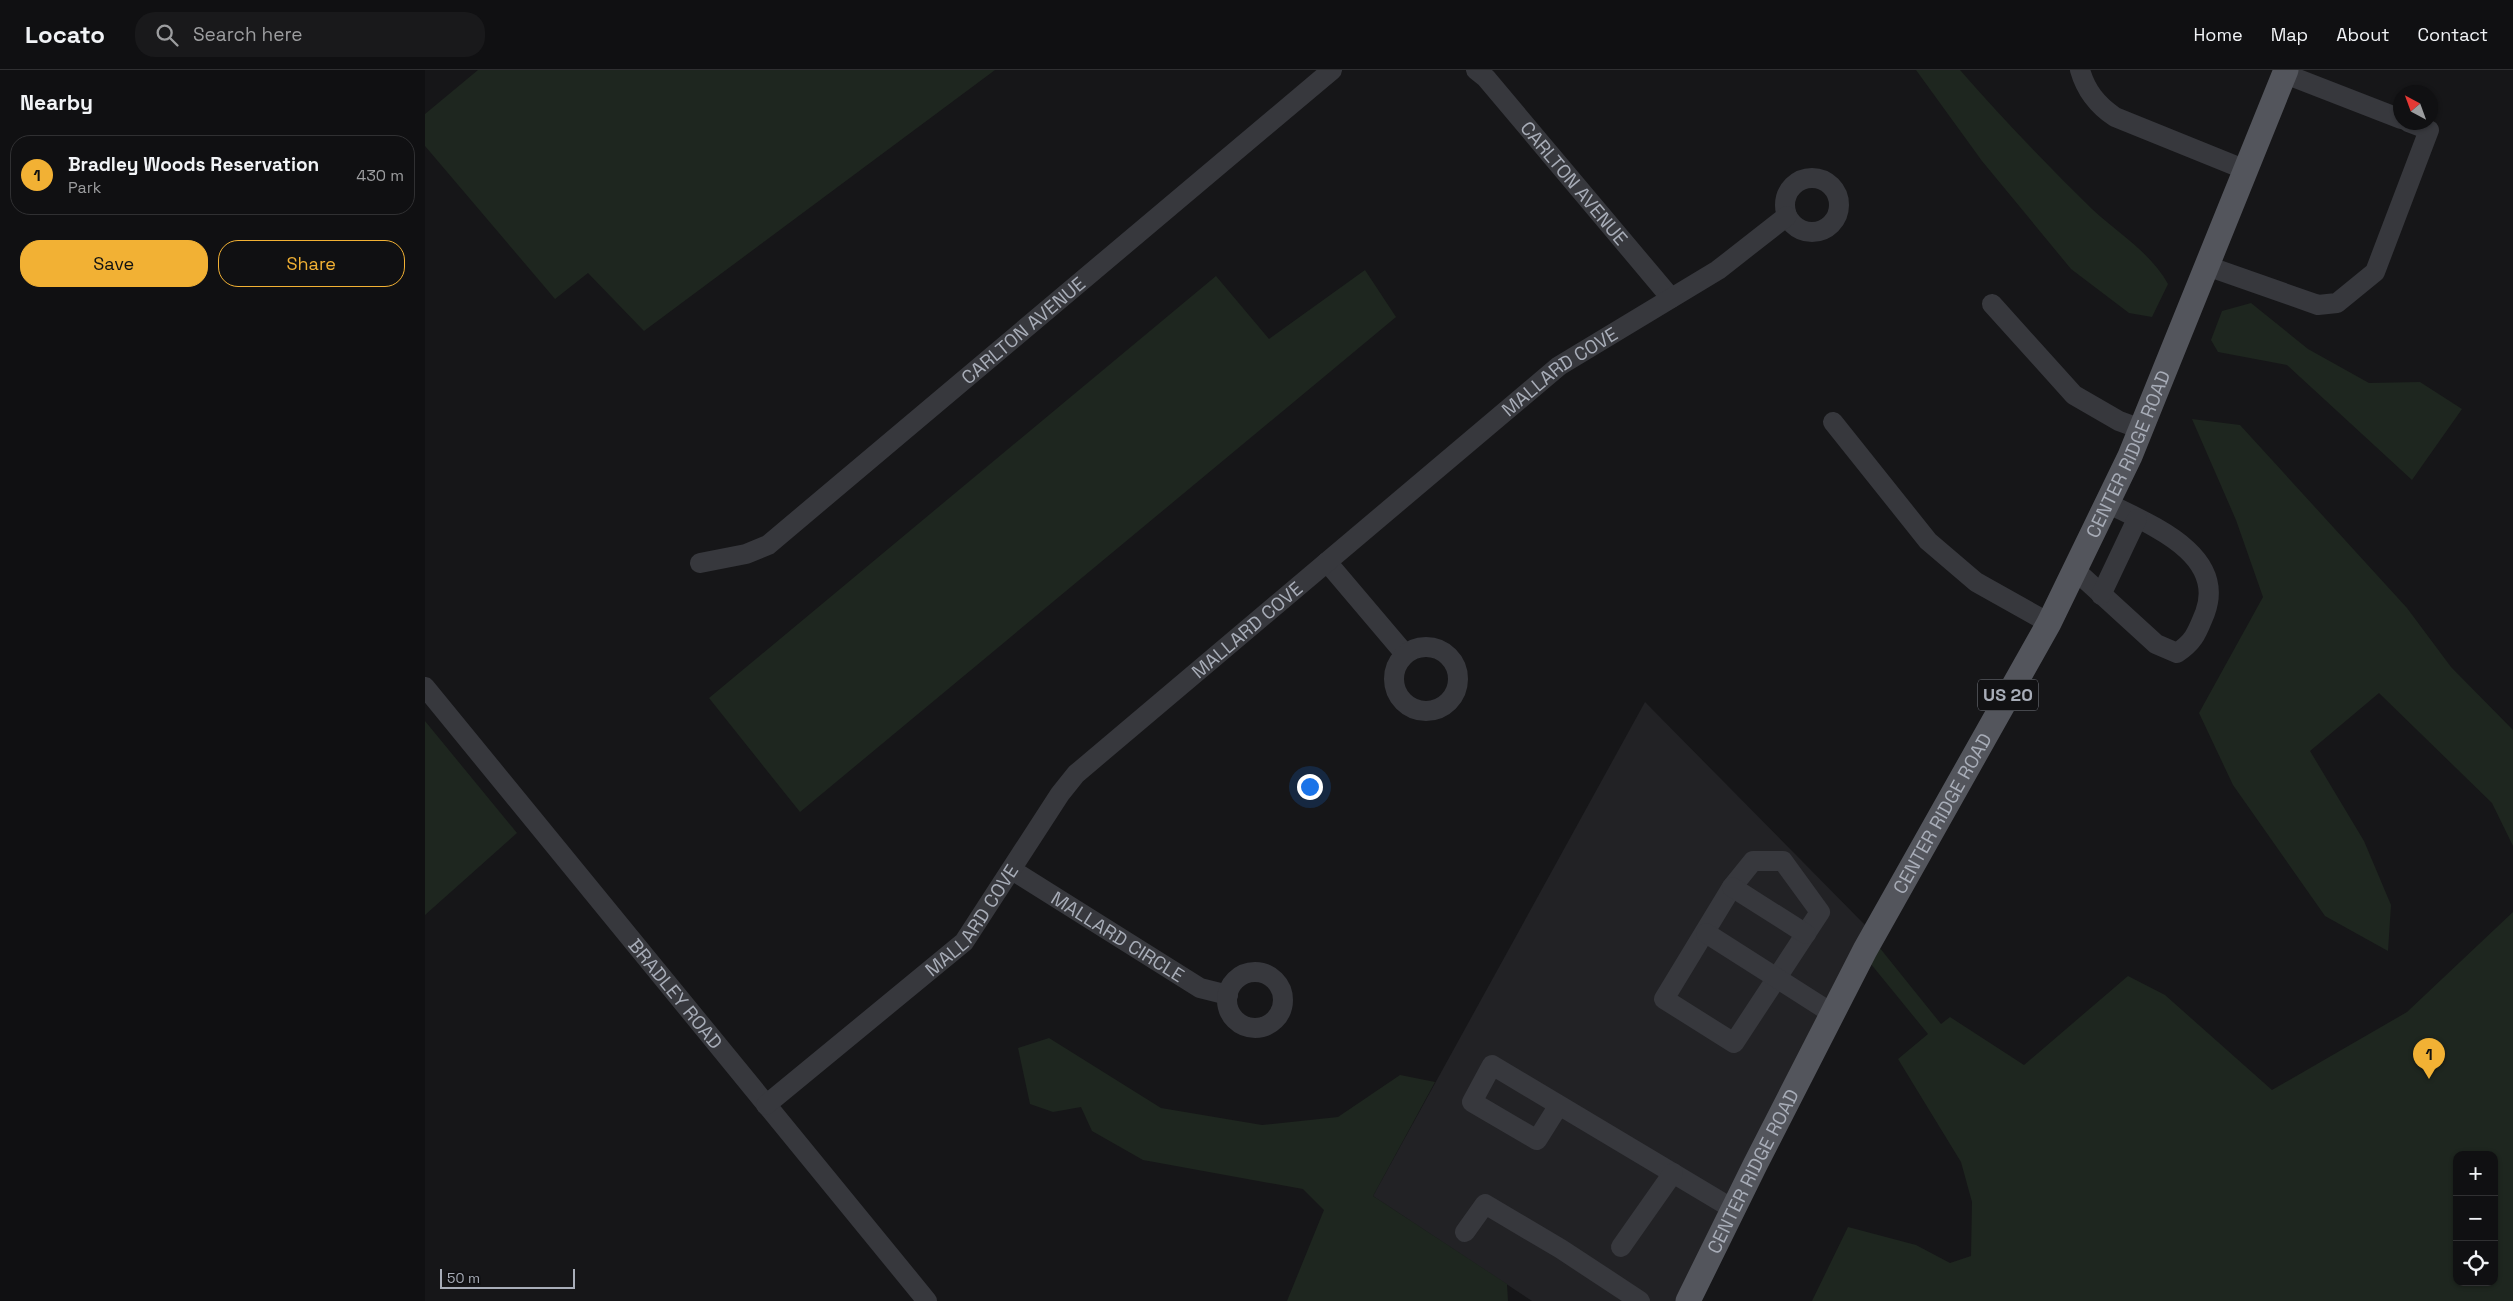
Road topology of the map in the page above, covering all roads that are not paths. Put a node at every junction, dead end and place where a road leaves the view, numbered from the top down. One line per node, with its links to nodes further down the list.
1 (1332, 70): 17 (street, CARLTON AVENUE)
2 (1476, 70): 10 (street, CARLTON AVENUE)
3 (2080, 70): 7 (street)
4 (2286, 72): 5 (street); 7 (main road, CENTER RIDGE ROAD / US 20)
5 (2393, 116)
6 (2429, 130): 9 (street)
7 (2246, 170): 9 (main road, CENTER RIDGE ROAD / US 20)
8 (1787, 216): 10 (street, MALLARD COVE)
9 (2207, 266): 13 (main road, CENTER RIDGE ROAD / US 20)
10 (1671, 298): 16 (street, MALLARD COVE)
11 (1992, 304): 13 (street)
12 (1833, 422): 20 (street)
13 (2141, 429): 14 (main road, CENTER RIDGE ROAD / US 20)
14 (2107, 503): 15 (street); 18 (main road, CENTER RIDGE ROAD / US 20)
15 (2137, 519): 19 (street); 19 (street)
16 (1327, 562): 21 (street); 23 (street, MALLARD COVE)
17 (700, 563)
18 (2075, 570): 19 (street); 20 (main road, CENTER RIDGE ROAD / US 20)
19 (2101, 594)
20 (2049, 624): 29 (main road, CENTER RIDGE ROAD / US 20)
21 (1405, 654)
22 (425, 687): 30 (street, BRADLEY ROAD)
23 (1012, 870): 28 (street, MALLARD CIRCLE); 30 (street, MALLARD COVE)
24 (1732, 887): 25 (street); 26 (street); 26 (street)
25 (1706, 933): 27 (street); 27 (street)
26 (1806, 934): 27 (street)
27 (1777, 978): 29 (street)
28 (1227, 995)
29 (1833, 1014): 33 (main road, CENTER RIDGE ROAD / US 20)
30 (766, 1105): 38 (street, BRADLEY ROAD)
31 (1559, 1105): 32 (street)
32 (1673, 1173): 33 (street); 35 (street)
33 (1733, 1209): 37 (main road, CENTER RIDGE ROAD / US 20)
34 (1465, 1232): 36 (street)
35 (1621, 1247)
36 (1627, 1298)
37 (1689, 1300)
38 (927, 1301)

